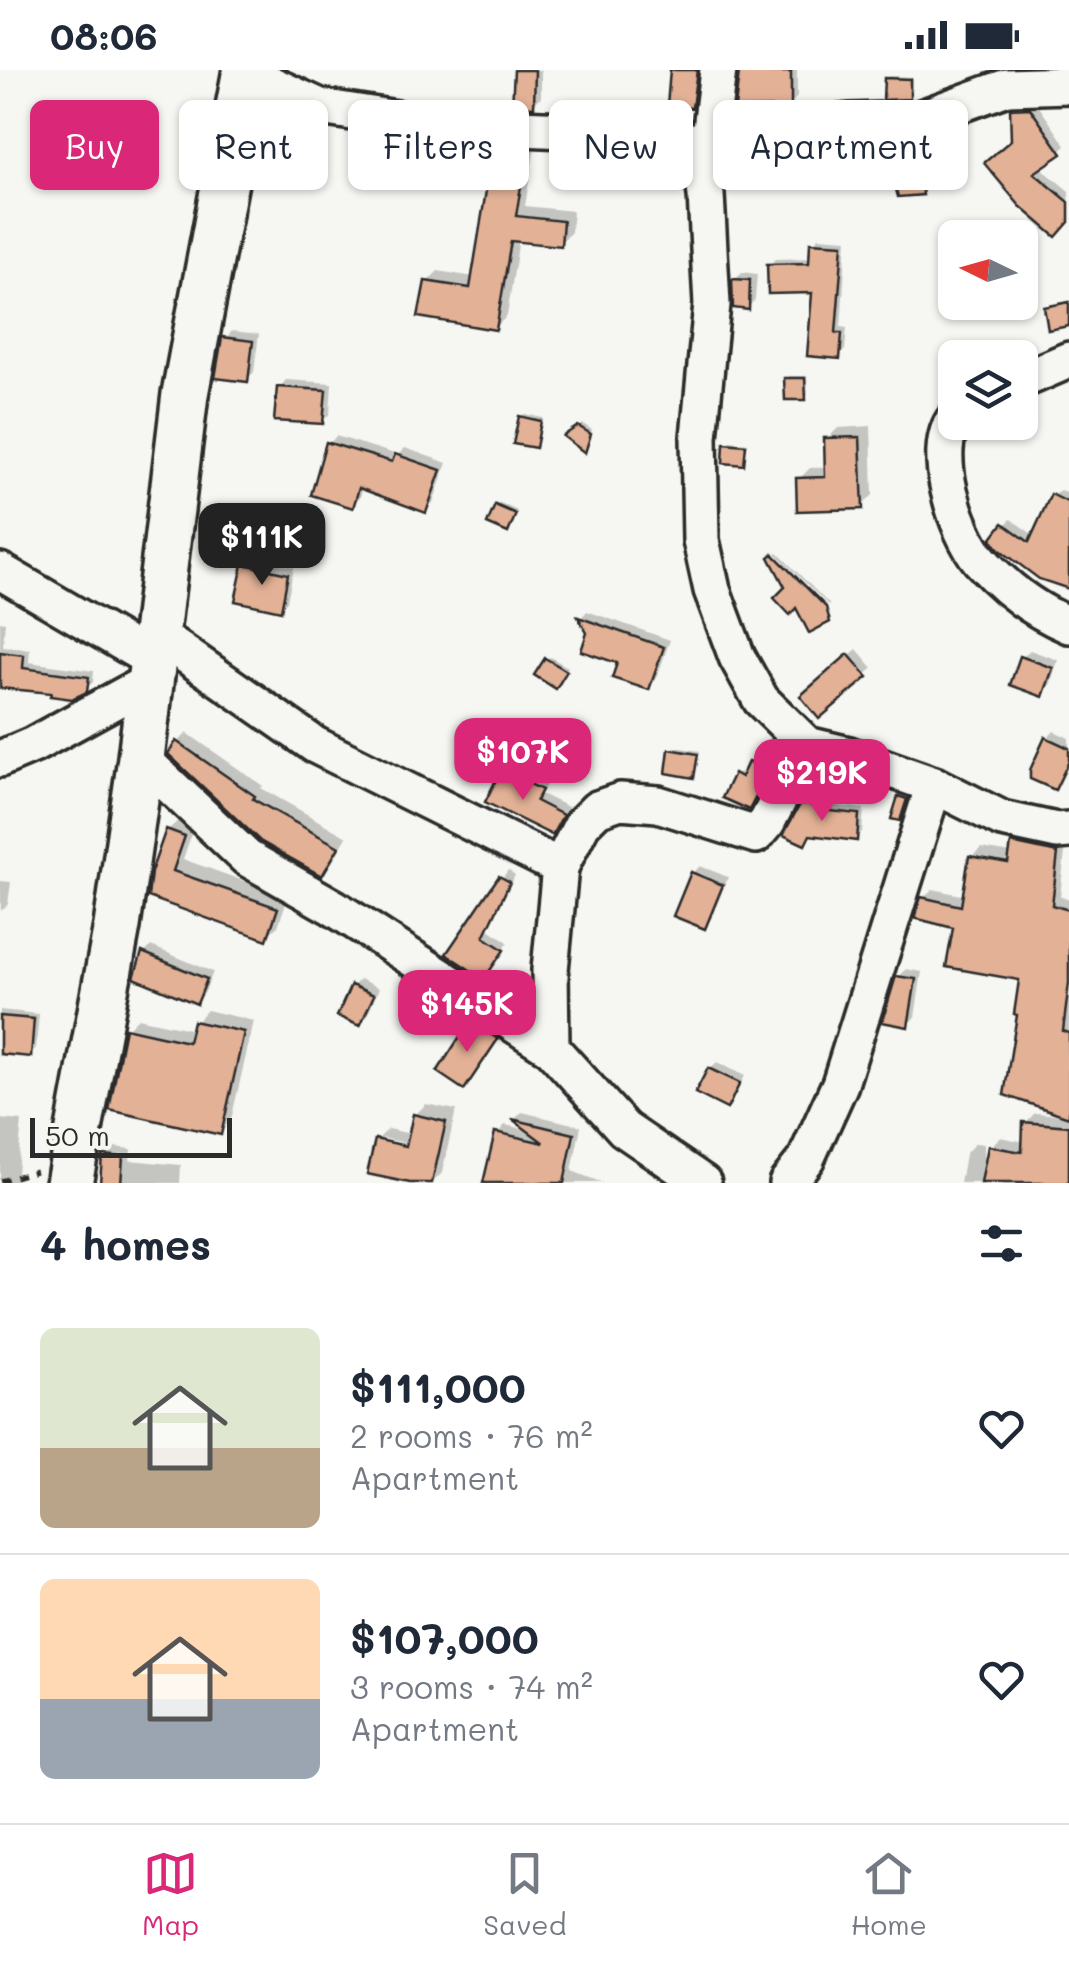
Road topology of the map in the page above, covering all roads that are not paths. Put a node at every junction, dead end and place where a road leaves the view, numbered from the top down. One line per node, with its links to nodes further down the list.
1 (718, 70): 4 (street)
2 (246, 71): 4 (street); 10 (main road)
3 (1069, 85): 4 (street)
4 (704, 139): 11 (street)
5 (1069, 360): 6 (street)
6 (1038, 373)
7 (946, 440): 9 (street)
8 (0, 571): 10 (street)
9 (1069, 625)
10 (152, 658): 12 (main road); 13 (street); 16 (street)
11 (807, 745): 14 (street); 16 (street)
12 (141, 758): 17 (street); 18 (main road)
13 (0, 760)
14 (934, 784): 15 (street); 20 (street)
15 (1069, 830)
16 (560, 868): 17 (street)
17 (550, 1048): 19 (street)
18 (69, 1183)
19 (704, 1183)
20 (787, 1183)

